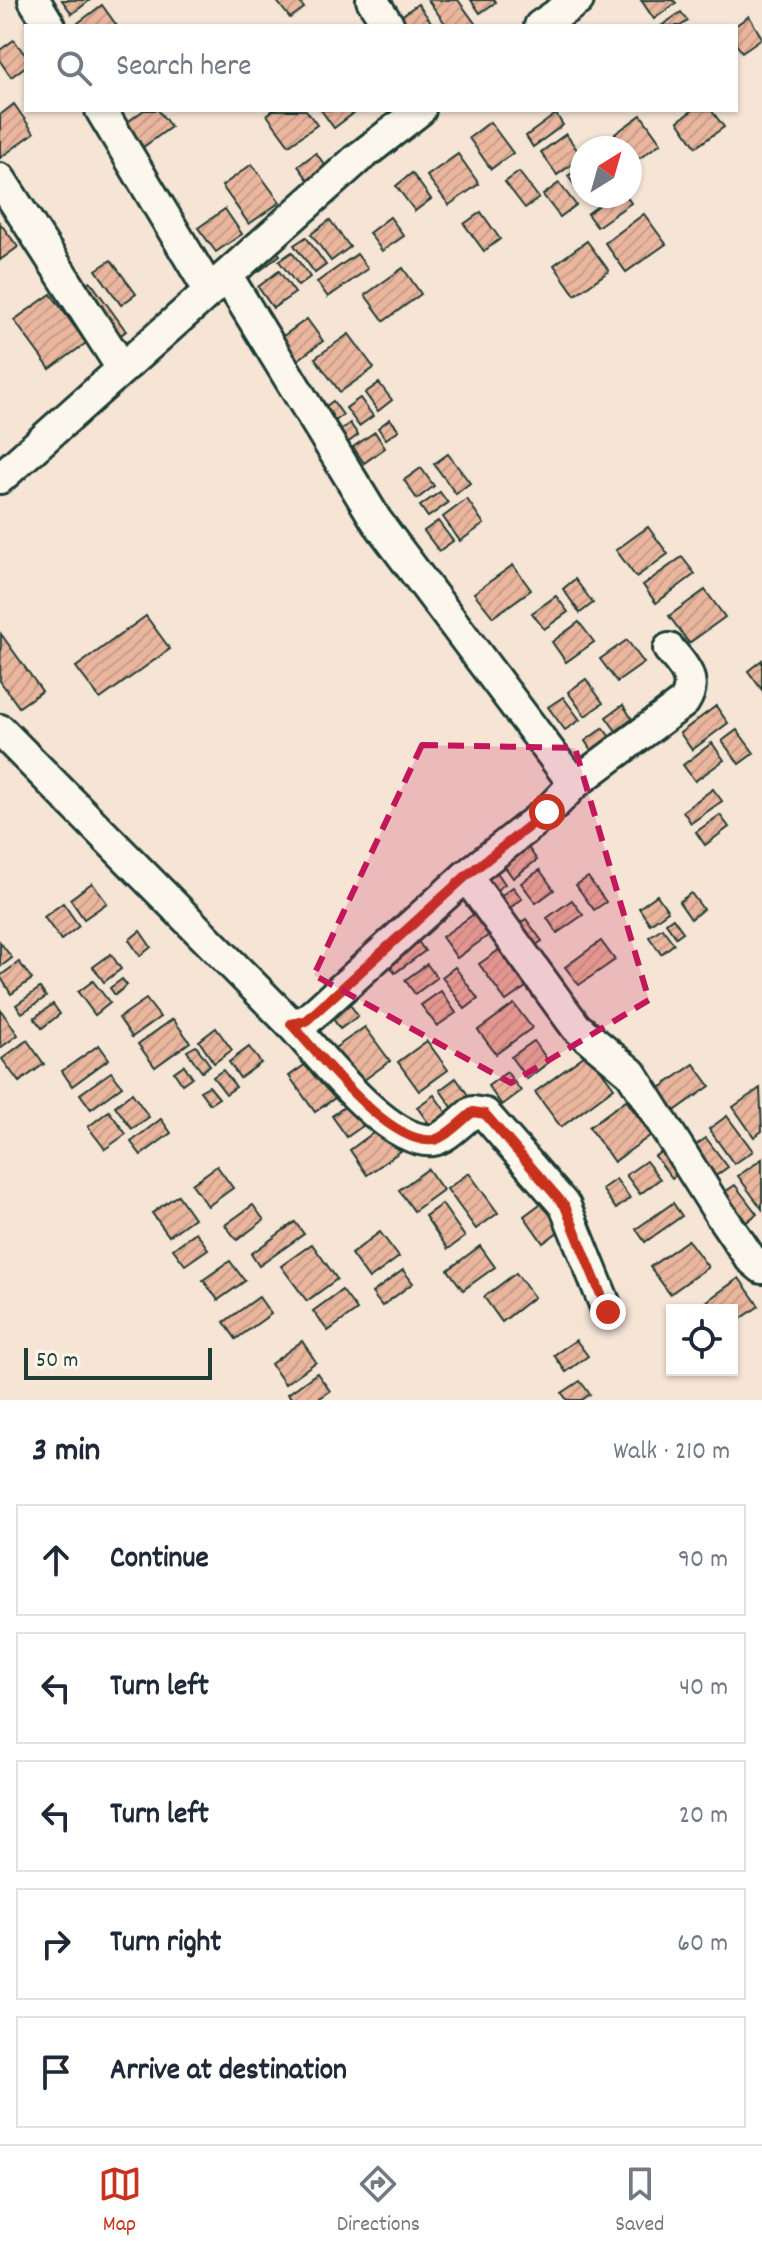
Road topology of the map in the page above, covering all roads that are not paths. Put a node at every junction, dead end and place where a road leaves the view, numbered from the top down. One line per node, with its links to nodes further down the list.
1 (34, 0): 4 (street)
2 (372, 0): 5 (street)
3 (578, 0): 6 (street)
4 (49, 24)
5 (388, 24)
6 (543, 24)
7 (102, 112): 10 (street)
8 (417, 112): 10 (street)
9 (0, 179): 11 (street)
10 (218, 283): 11 (street); 15 (street)
11 (122, 368): 12 (street)
12 (0, 478)
13 (669, 649): 15 (street)
14 (0, 730): 17 (street)
15 (574, 784): 16 (street)
16 (466, 876): 17 (street); 18 (street)
17 (291, 1024): 19 (street)
18 (762, 1268)
19 (608, 1312)

